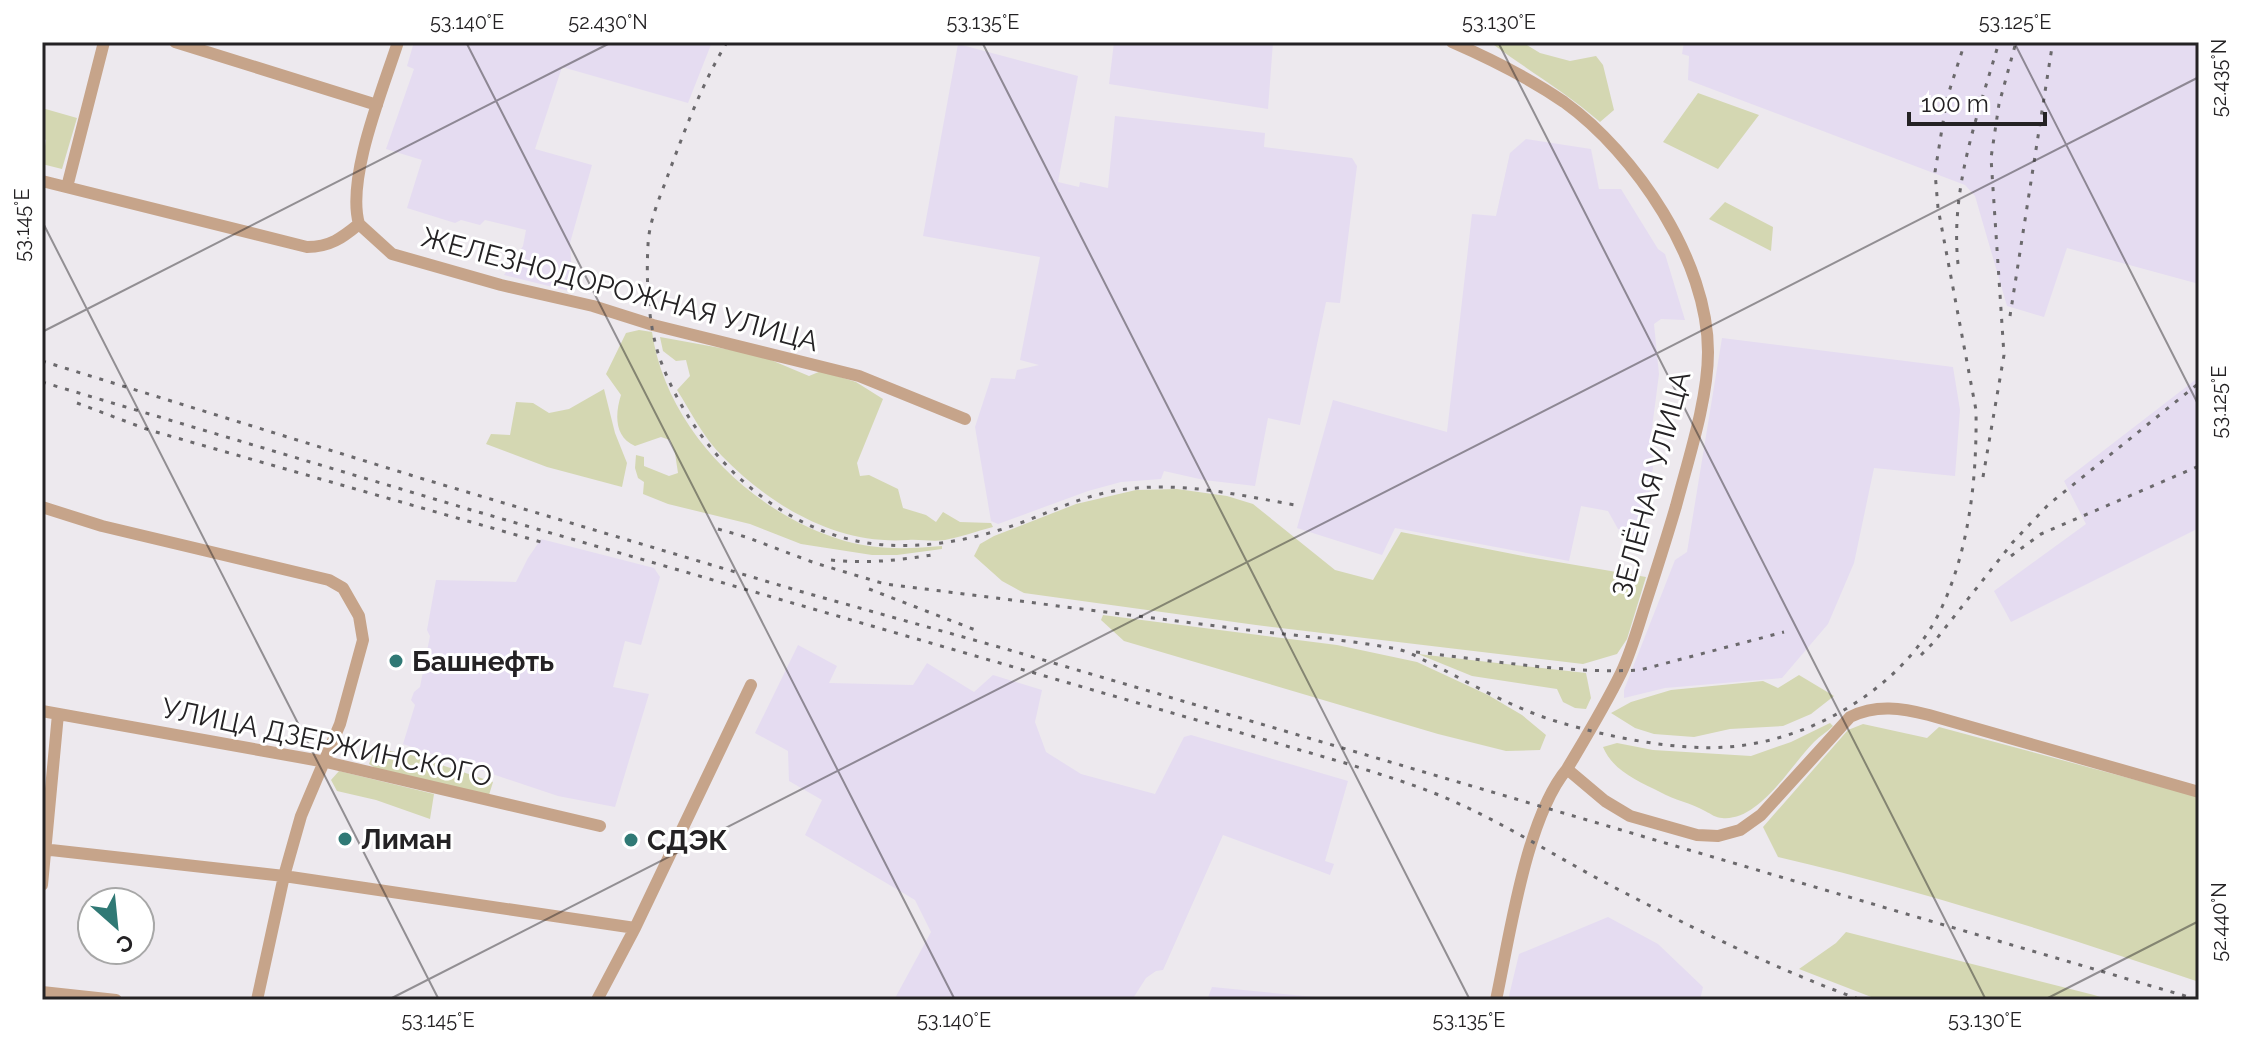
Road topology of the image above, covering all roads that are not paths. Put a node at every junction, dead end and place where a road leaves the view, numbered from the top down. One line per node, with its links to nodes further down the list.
1 (104, 42): 7 (street)
2 (175, 42): 5 (street)
3 (398, 42): 5 (street)
4 (1452, 42): 15 (street, ЗЕЛЁНАЯ УЛИЦА)
5 (377, 105): 8 (street)
6 (42, 181): 7 (street)
7 (67, 187): 8 (street)
8 (359, 224): 9 (street, ЖЕЛЕЗНОДОРОЖНАЯ УЛИЦА)
9 (965, 419)
10 (43, 510): 14 (street)
11 (751, 685): 21 (street)
12 (42, 711): 13 (street, УЛИЦА ДЗЕРЖИНСКОГО)
13 (58, 714): 14 (street, УЛИЦА ДЗЕРЖИНСКОГО); 18 (street)
14 (326, 762): 17 (street, УЛИЦА ДЗЕРЖИНСКОГО); 19 (street)
15 (1567, 769): 16 (street); 26 (street, ЗЕЛЁНАЯ УЛИЦА)
16 (2199, 792)
17 (600, 826)
18 (44, 850): 19 (street); 20 (street)
19 (284, 876): 21 (street); 24 (street)
20 (42, 885)
21 (635, 928): 25 (street)
22 (42, 992): 23 (street)
23 (116, 1000)
24 (257, 1000)
25 (597, 1000)
26 (1496, 1000)

